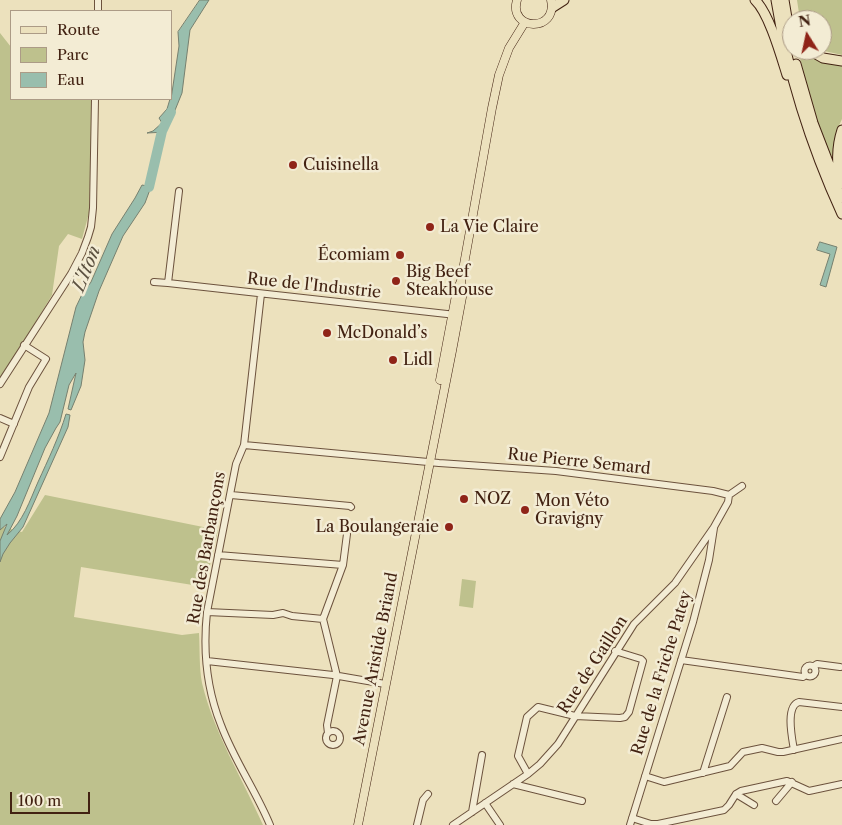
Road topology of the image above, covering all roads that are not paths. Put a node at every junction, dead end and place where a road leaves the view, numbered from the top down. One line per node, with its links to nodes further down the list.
1 (517, 0): 6 (main road)
2 (564, 0): 5 (highway)
3 (755, 0): 9 (highway)
4 (776, 0): 9 (highway)
5 (552, 4): 6 (main road)
6 (525, 22): 17 (main road, Avenue Aristide Briand)
7 (795, 60): 12 (highway)
8 (95, 100): 18 (street)
9 (800, 102): 13 (highway)
10 (842, 130): 12 (highway)
11 (179, 191): 15 (street)
12 (842, 197)
13 (842, 214)
14 (154, 282): 15 (street, Rue de l'Industrie)
15 (168, 283): 16 (street, Rue de l'Industrie)
16 (261, 294): 17 (street, Rue de l'Industrie); 22 (street, Rue des Barbançons)
17 (455, 315): 24 (main road, Avenue Aristide Briand)
18 (24, 345): 19 (street); 21 (street)
19 (0, 384)
20 (0, 418): 21 (street)
21 (14, 424): 23 (street)
22 (244, 445): 24 (street, Rue Pierre Semard); 26 (street, Rue des Barbançons)
23 (0, 457)
24 (428, 462): 27 (street, Rue Pierre Semard); 40 (main road, Avenue Aristide Briand)
25 (742, 486): 27 (street)
26 (231, 495): 28 (street); 31 (street, Rue des Barbançons)
27 (729, 495): 29 (street, Rue de Gaillon)
28 (351, 507)
29 (714, 526): 35 (street, Rue de Gaillon); 36 (street, Rue de la Friche Patey)
30 (346, 534): 32 (street)
31 (218, 555): 32 (street); 33 (street, Rue des Barbançons)
32 (343, 565): 34 (street)
33 (207, 612): 34 (street); 37 (street, Rue des Barbançons)
34 (323, 619): 39 (street)
35 (615, 651): 43 (street, Rue de Gaillon); 43 (street)
36 (681, 660): 38 (street); 50 (street, Rue de la Friche Patey)
37 (207, 662): 39 (street); 62 (street, Rue des Barbançons)
38 (840, 667)
39 (337, 676): 40 (street); 44 (street)
40 (385, 684): 63 (main road, Avenue Aristide Briand)
41 (728, 697): 48 (street)
42 (842, 707): 46 (street)
43 (575, 716): 49 (street, Rue de Gaillon); 49 (street)
44 (328, 733)
45 (842, 740): 46 (street)
46 (794, 750): 48 (street)
47 (482, 756): 60 (street)
48 (703, 773): 50 (street)
49 (528, 774): 52 (street, Rue de Gaillon)
50 (645, 776): 61 (street, Rue de la Friche Patey)
51 (792, 782): 53 (street); 55 (street); 57 (street)
52 (513, 784): 56 (street); 58 (street, Rue de Gaillon)
53 (842, 784)
54 (428, 794): 64 (street)
55 (736, 794): 59 (street); 61 (street)
56 (582, 801)
57 (776, 802)
58 (485, 803): 60 (street, Rue de Gaillon); 66 (street)
59 (754, 805)
60 (472, 812): 65 (street, Rue de Gaillon)
61 (631, 822)
62 (270, 825)
63 (358, 825)
64 (417, 825)
65 (453, 825)
66 (500, 825)

